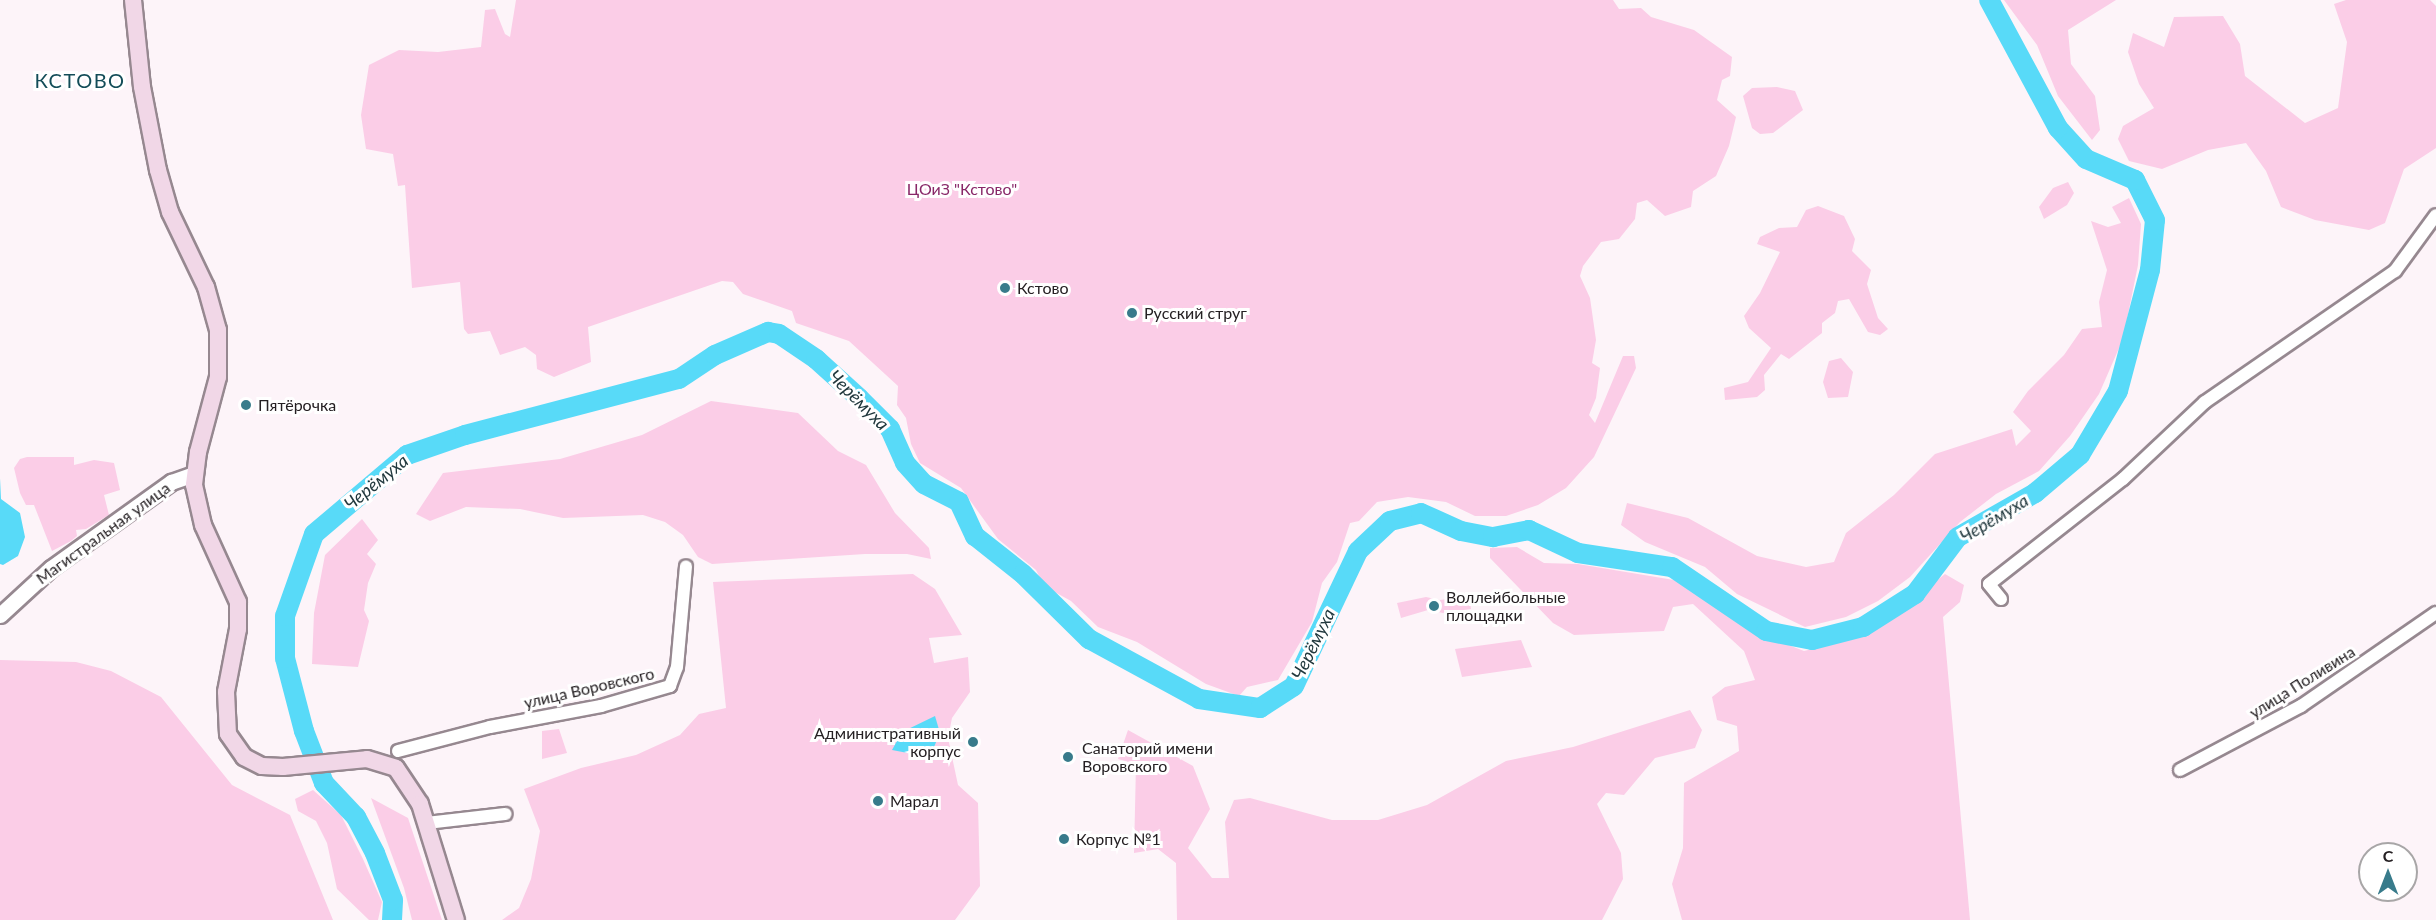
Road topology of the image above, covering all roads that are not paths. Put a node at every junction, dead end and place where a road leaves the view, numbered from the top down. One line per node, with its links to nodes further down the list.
1 (133, 0): 3 (main road)
2 (2436, 215): 5 (street)
3 (194, 474): 7 (street, Магистральная улица); 11 (main road)
4 (686, 566): 8 (street, улица Воровского)
5 (2001, 599)
6 (2436, 613): 9 (street, улица Поливина)
7 (0, 615)
8 (398, 751)
9 (2180, 770)
10 (505, 814): 11 (street)
11 (426, 823): 12 (main road)
12 (456, 920)

